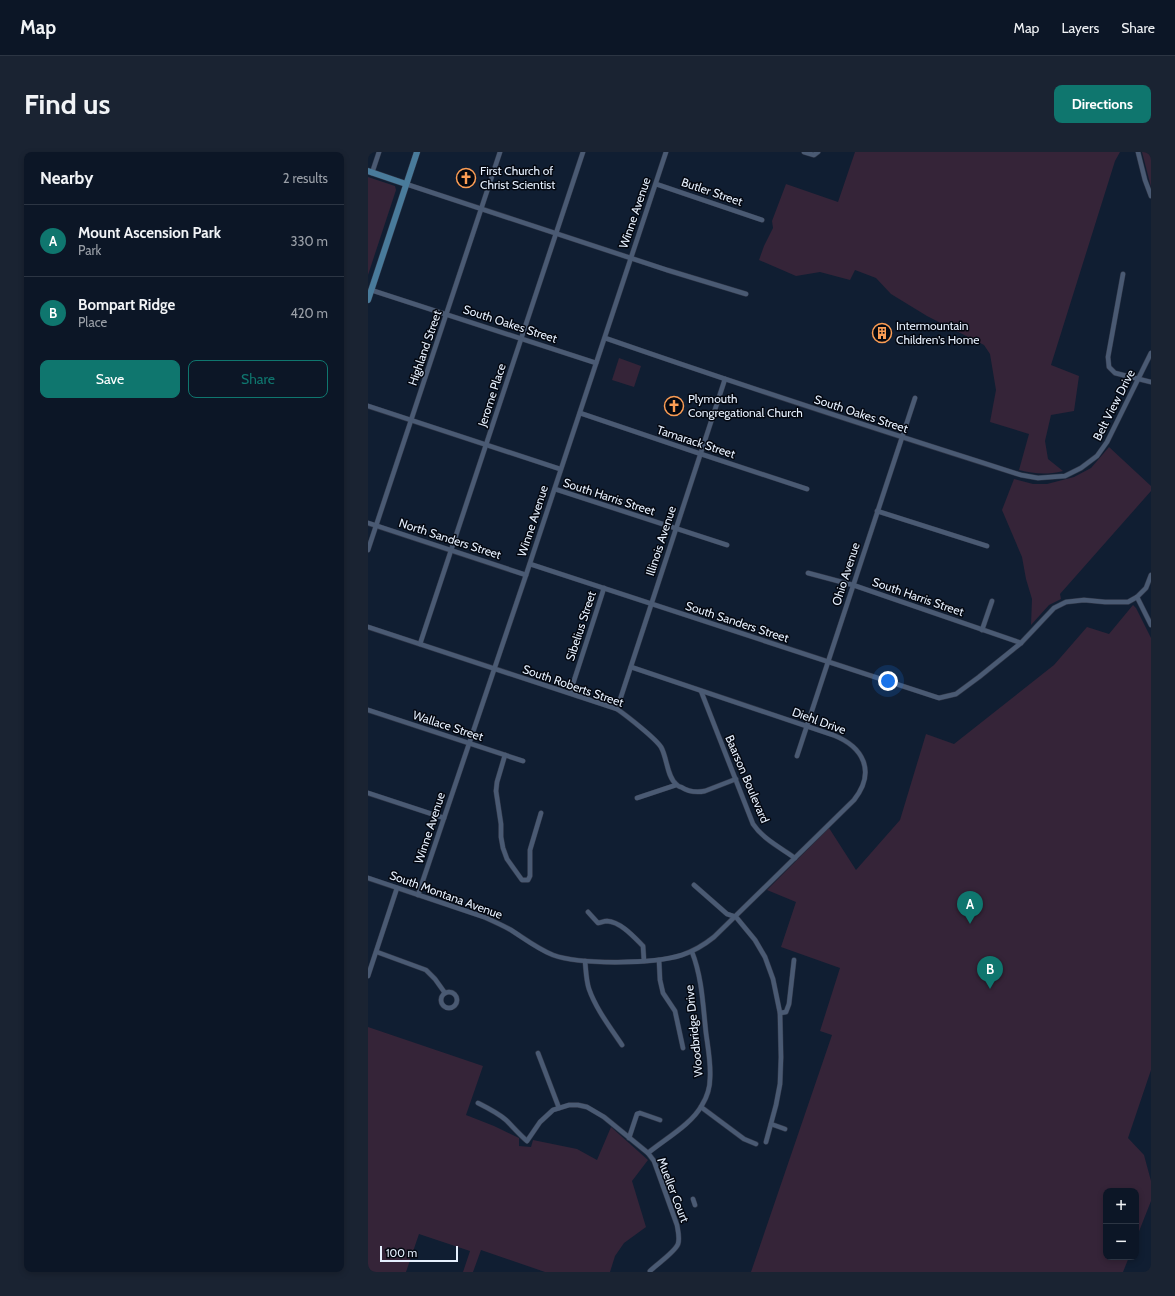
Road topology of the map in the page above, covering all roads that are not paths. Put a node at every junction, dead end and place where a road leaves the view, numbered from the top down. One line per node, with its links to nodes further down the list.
1 (379, 152): 9 (street)
2 (417, 152): 10 (street)
3 (500, 152): 13 (street, Highland Street)
4 (583, 152): 15 (street, Jerome Place)
5 (666, 152): 11 (street, Winne Avenue)
6 (804, 152): 7 (street)
7 (818, 152)
8 (1138, 152): 12 (street)
9 (370, 172): 10 (street)
10 (406, 184): 13 (street); 18 (street)
11 (656, 184): 14 (street, Butler Street); 16 (street, Winne Avenue)
12 (1151, 196)
13 (482, 209): 15 (street); 21 (street, Highland Street)
14 (762, 220)
15 (556, 233): 16 (street); 23 (street, Jerome Place)
16 (631, 258): 19 (street); 22 (street, Winne Avenue)
17 (1123, 274): 27 (street)
18 (371, 290): 20 (street); 21 (street, South Oakes Street)
19 (746, 294)
20 (368, 300)
21 (447, 314): 23 (street, South Oakes Street); 32 (street, Highland Street)
22 (605, 338): 25 (street, Winne Avenue); 26 (street, South Oakes Street)
23 (521, 339): 25 (street, South Oakes Street); 34 (street, Jerome Place)
24 (1151, 353): 27 (street, Belt View Drive)
25 (596, 363): 31 (street, Winne Avenue)
26 (725, 379): 33 (street, South Oakes Street); 35 (street, Illinois Avenue)
27 (1139, 379): 28 (street); 37 (street, Belt View Drive)
28 (1151, 382)
29 (915, 398): 33 (street, Ohio Avenue)
30 (368, 406): 32 (street, South Harris Street)
31 (580, 413): 35 (street, Tamarack Street); 36 (street, Winne Avenue)
32 (411, 420): 34 (street, South Harris Street); 42 (street, Highland Street)
33 (901, 438): 37 (street, South Oakes Street); 40 (street, Ohio Avenue)
34 (486, 445): 36 (street, South Harris Street); 47 (street, Jerome Place)
35 (701, 454): 39 (street, Tamarack Street); 43 (street, Illinois Avenue)
36 (560, 469): 38 (street, Winne Avenue)
37 (1021, 475)
38 (554, 489): 43 (street, South Harris Street); 48 (street, Winne Avenue)
39 (807, 489)
40 (877, 511): 45 (street); 52 (street, Ohio Avenue)
41 (368, 523): 42 (street, North Sanders Street)
42 (376, 526): 46 (street, Highland Street); 47 (street, North Sanders Street)
43 (676, 529): 44 (street, South Harris Street); 56 (street, Illinois Avenue)
44 (727, 545)
45 (987, 546)
46 (368, 550)
47 (451, 550): 50 (street, North Sanders Street); 61 (street, Jerome Place)
48 (530, 564): 50 (street, Winne Avenue); 53 (street, South Sanders Street)
49 (808, 573): 52 (street, South Harris Street)
50 (526, 574): 64 (street, Winne Avenue)
51 (1151, 575): 54 (street)
52 (853, 585): 59 (street, South Harris Street); 62 (street, Ohio Avenue)
53 (604, 588): 56 (street, South Sanders Street); 66 (street, Sibelius Street)
54 (1137, 597): 57 (street); 60 (street)
55 (992, 601): 59 (street)
56 (651, 604): 62 (street, South Sanders Street); 63 (street, Illinois Avenue)
57 (1151, 625)
58 (368, 627): 61 (street, South Roberts Street)
59 (982, 630): 60 (street, South Harris Street)
60 (1021, 642): 62 (street, South Sanders Street)
61 (420, 644): 64 (street, South Roberts Street)
62 (828, 662): 69 (street, Ohio Avenue)
63 (630, 667): 65 (street, Diehl Drive); 67 (street, Illinois Avenue)
64 (494, 669): 66 (street, South Roberts Street); 70 (street, Winne Avenue)
65 (701, 691): 69 (street, Diehl Drive); 74 (street, Baarson Boulevard)
66 (570, 693): 67 (street, South Roberts Street)
67 (616, 709): 75 (street, South Roberts Street)
68 (368, 710): 70 (street, Wallace Street)
69 (807, 726): 72 (street, Ohio Avenue); 80 (street, Diehl Drive)
70 (469, 743): 71 (street, Wallace Street); 79 (street, Winne Avenue)
71 (505, 755): 73 (street, Wallace Street); 78 (street)
72 (797, 756)
73 (523, 761)
74 (736, 779): 75 (street); 80 (street, Baarson Boulevard)
75 (676, 785): 77 (street)
76 (368, 793): 79 (street)
77 (637, 798)
78 (541, 813)
79 (444, 818): 84 (street, Winne Avenue)
80 (795, 858): 86 (street, Diehl Drive)
81 (368, 878): 83 (street, South Montana Avenue)
82 (694, 885): 86 (street)
83 (397, 888): 84 (street, South Montana Avenue); 87 (street)
84 (418, 895): 91 (street, South Montana Avenue)
85 (588, 912): 92 (street)
86 (736, 917): 88 (street, South Montana Avenue); 95 (street)
87 (377, 952): 93 (street); 94 (street)
88 (692, 952): 89 (street, South Montana Avenue); 100 (street, Woodbridge Drive)
89 (660, 960): 92 (street, South Montana Avenue); 97 (street)
90 (794, 960): 95 (street)
91 (585, 961): 92 (street, South Montana Avenue); 96 (street)
92 (644, 961)
93 (368, 976)
94 (445, 994)
95 (780, 1013): 103 (street)
96 (622, 1045)
97 (683, 1048)
98 (538, 1053): 101 (street)
99 (478, 1103): 101 (street)
100 (701, 1107): 107 (street); 108 (street, Woodbridge Drive)
101 (559, 1108): 105 (street)
102 (660, 1120): 105 (street)
103 (771, 1124): 104 (street); 106 (street)
104 (785, 1129)
105 (629, 1138): 108 (street)
106 (766, 1142)
107 (756, 1144)
108 (648, 1153): 111 (street, Mueller Court)
109 (693, 1199): 110 (street)
110 (695, 1205)
111 (650, 1271)

